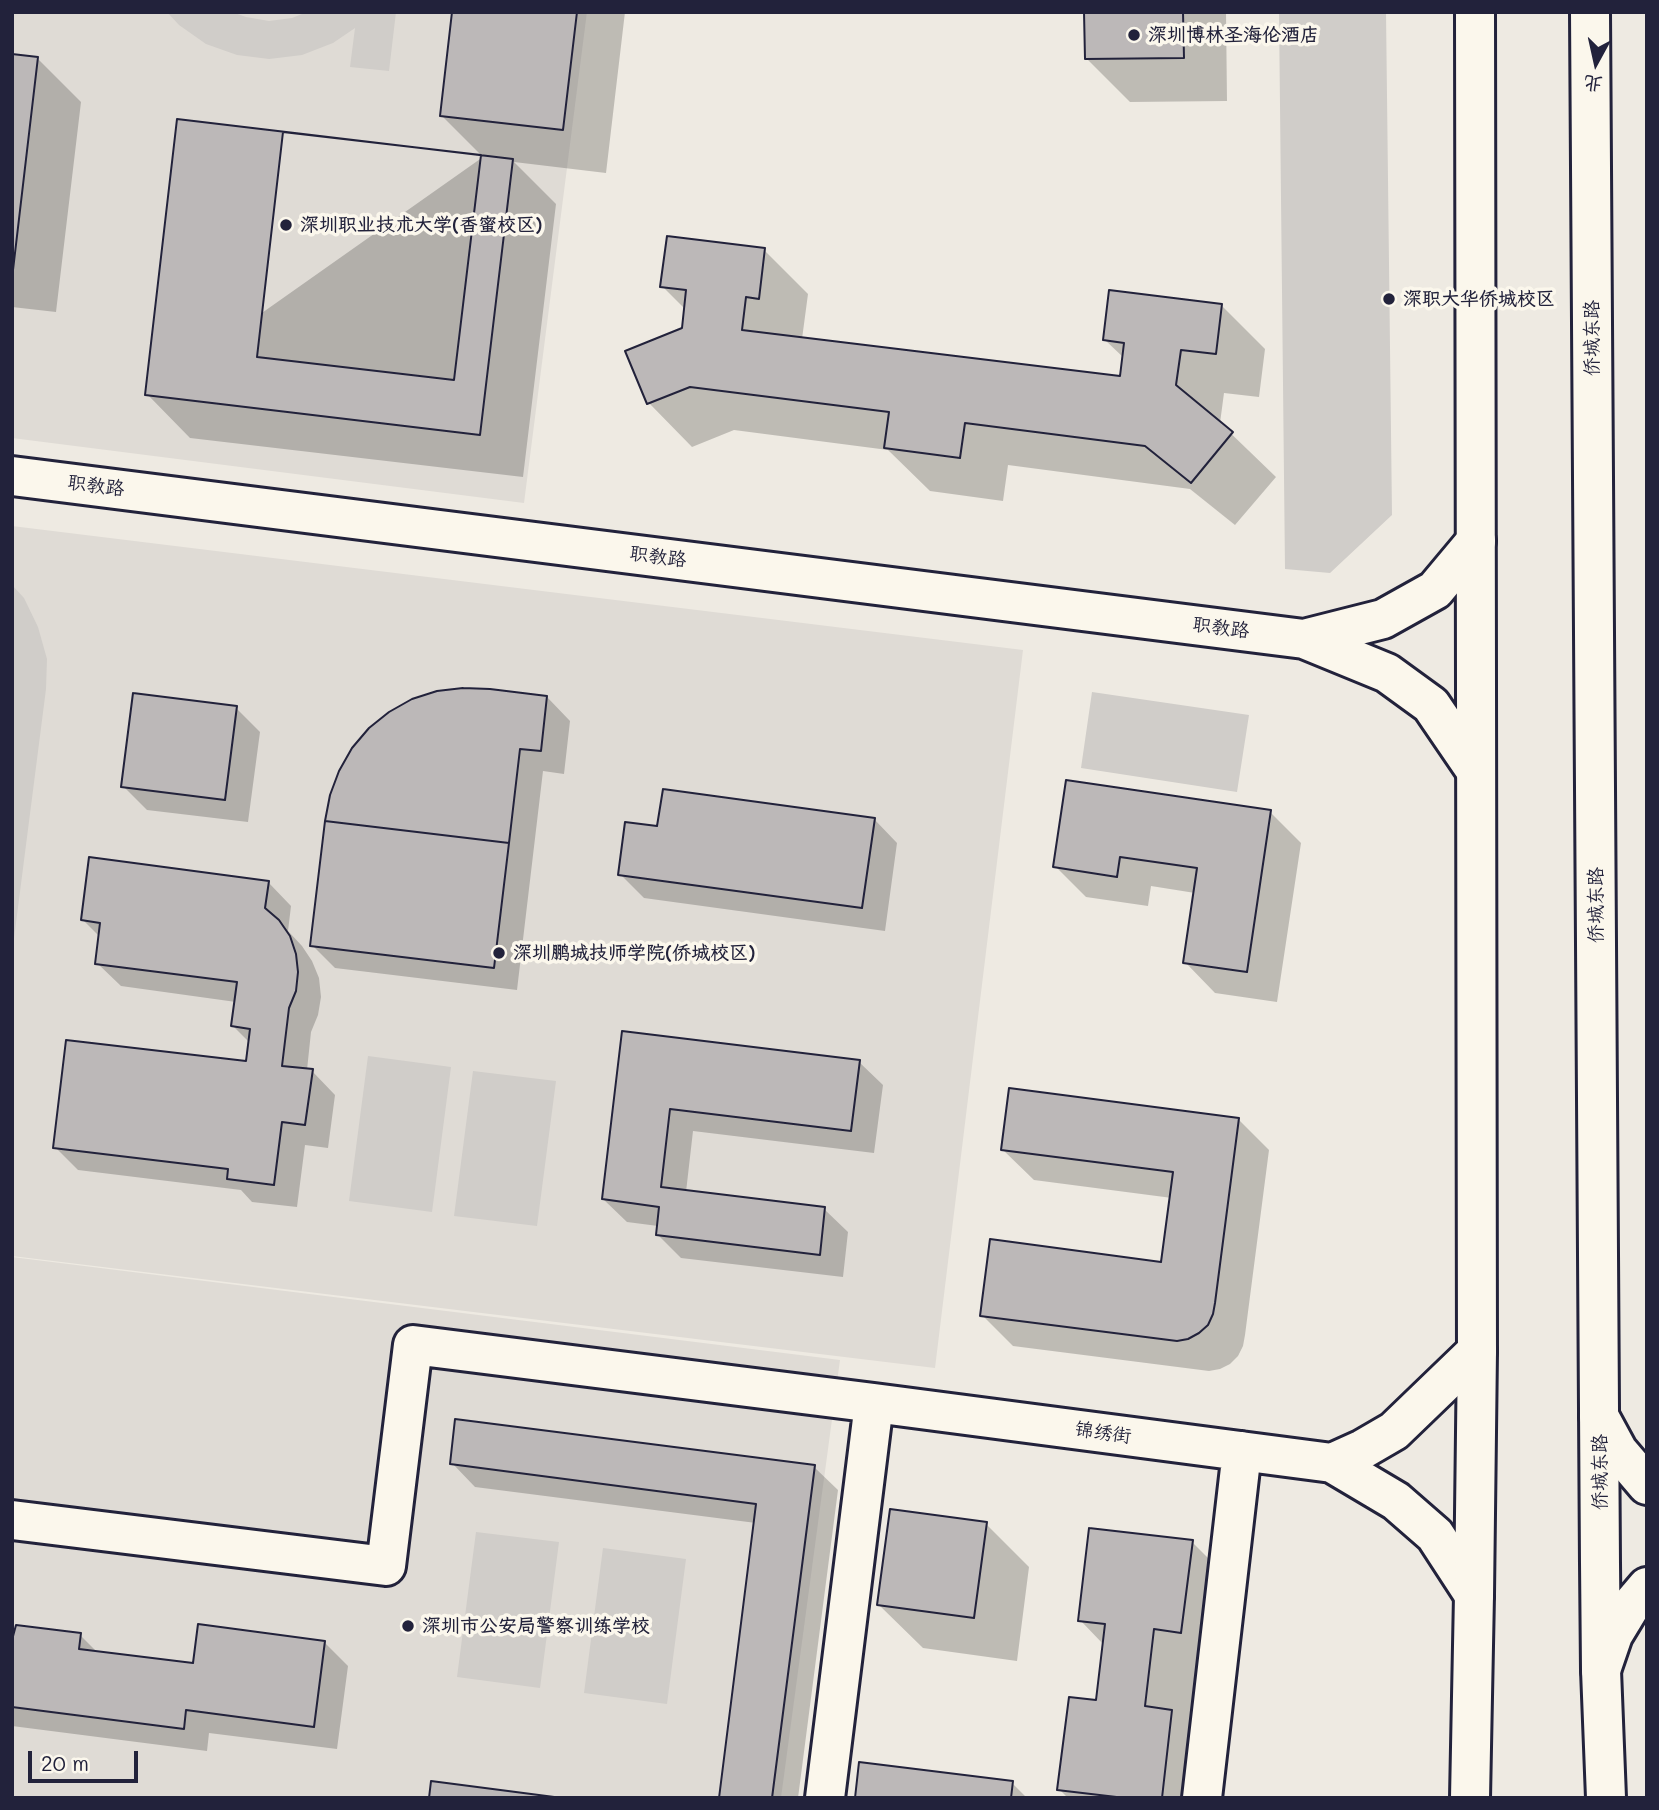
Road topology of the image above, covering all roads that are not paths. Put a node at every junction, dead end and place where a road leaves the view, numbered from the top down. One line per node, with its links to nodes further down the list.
1 (1475, 12): 4 (main road)
2 (1590, 12): 9 (main road, 侨城东路)
3 (12, 476): 5 (main road, 职教路)
4 (1476, 541): 5 (main road, 职教路); 6 (main road)
5 (1304, 639): 6 (main road, 职教路)
6 (1476, 771): 7 (main road)
7 (1477, 1352): 11 (main road); 15 (main road)
8 (874, 1402): 10 (main road, 锦绣街); 13 (main road, 锦绣街); 17 (main road)
9 (1599, 1416): 12 (main road); 16 (main road, 侨城东路)
10 (1242, 1451): 11 (main road, 锦绣街); 18 (main road)
11 (1332, 1463): 15 (main road, 锦绣街)
12 (1647, 1485)
13 (12, 1520)
14 (1647, 1587): 16 (main road)
15 (1474, 1595): 19 (main road)
16 (1601, 1670): 20 (main road, 侨城东路)
17 (825, 1798)
18 (1202, 1798)
19 (1469, 1798)
20 (1606, 1798)

